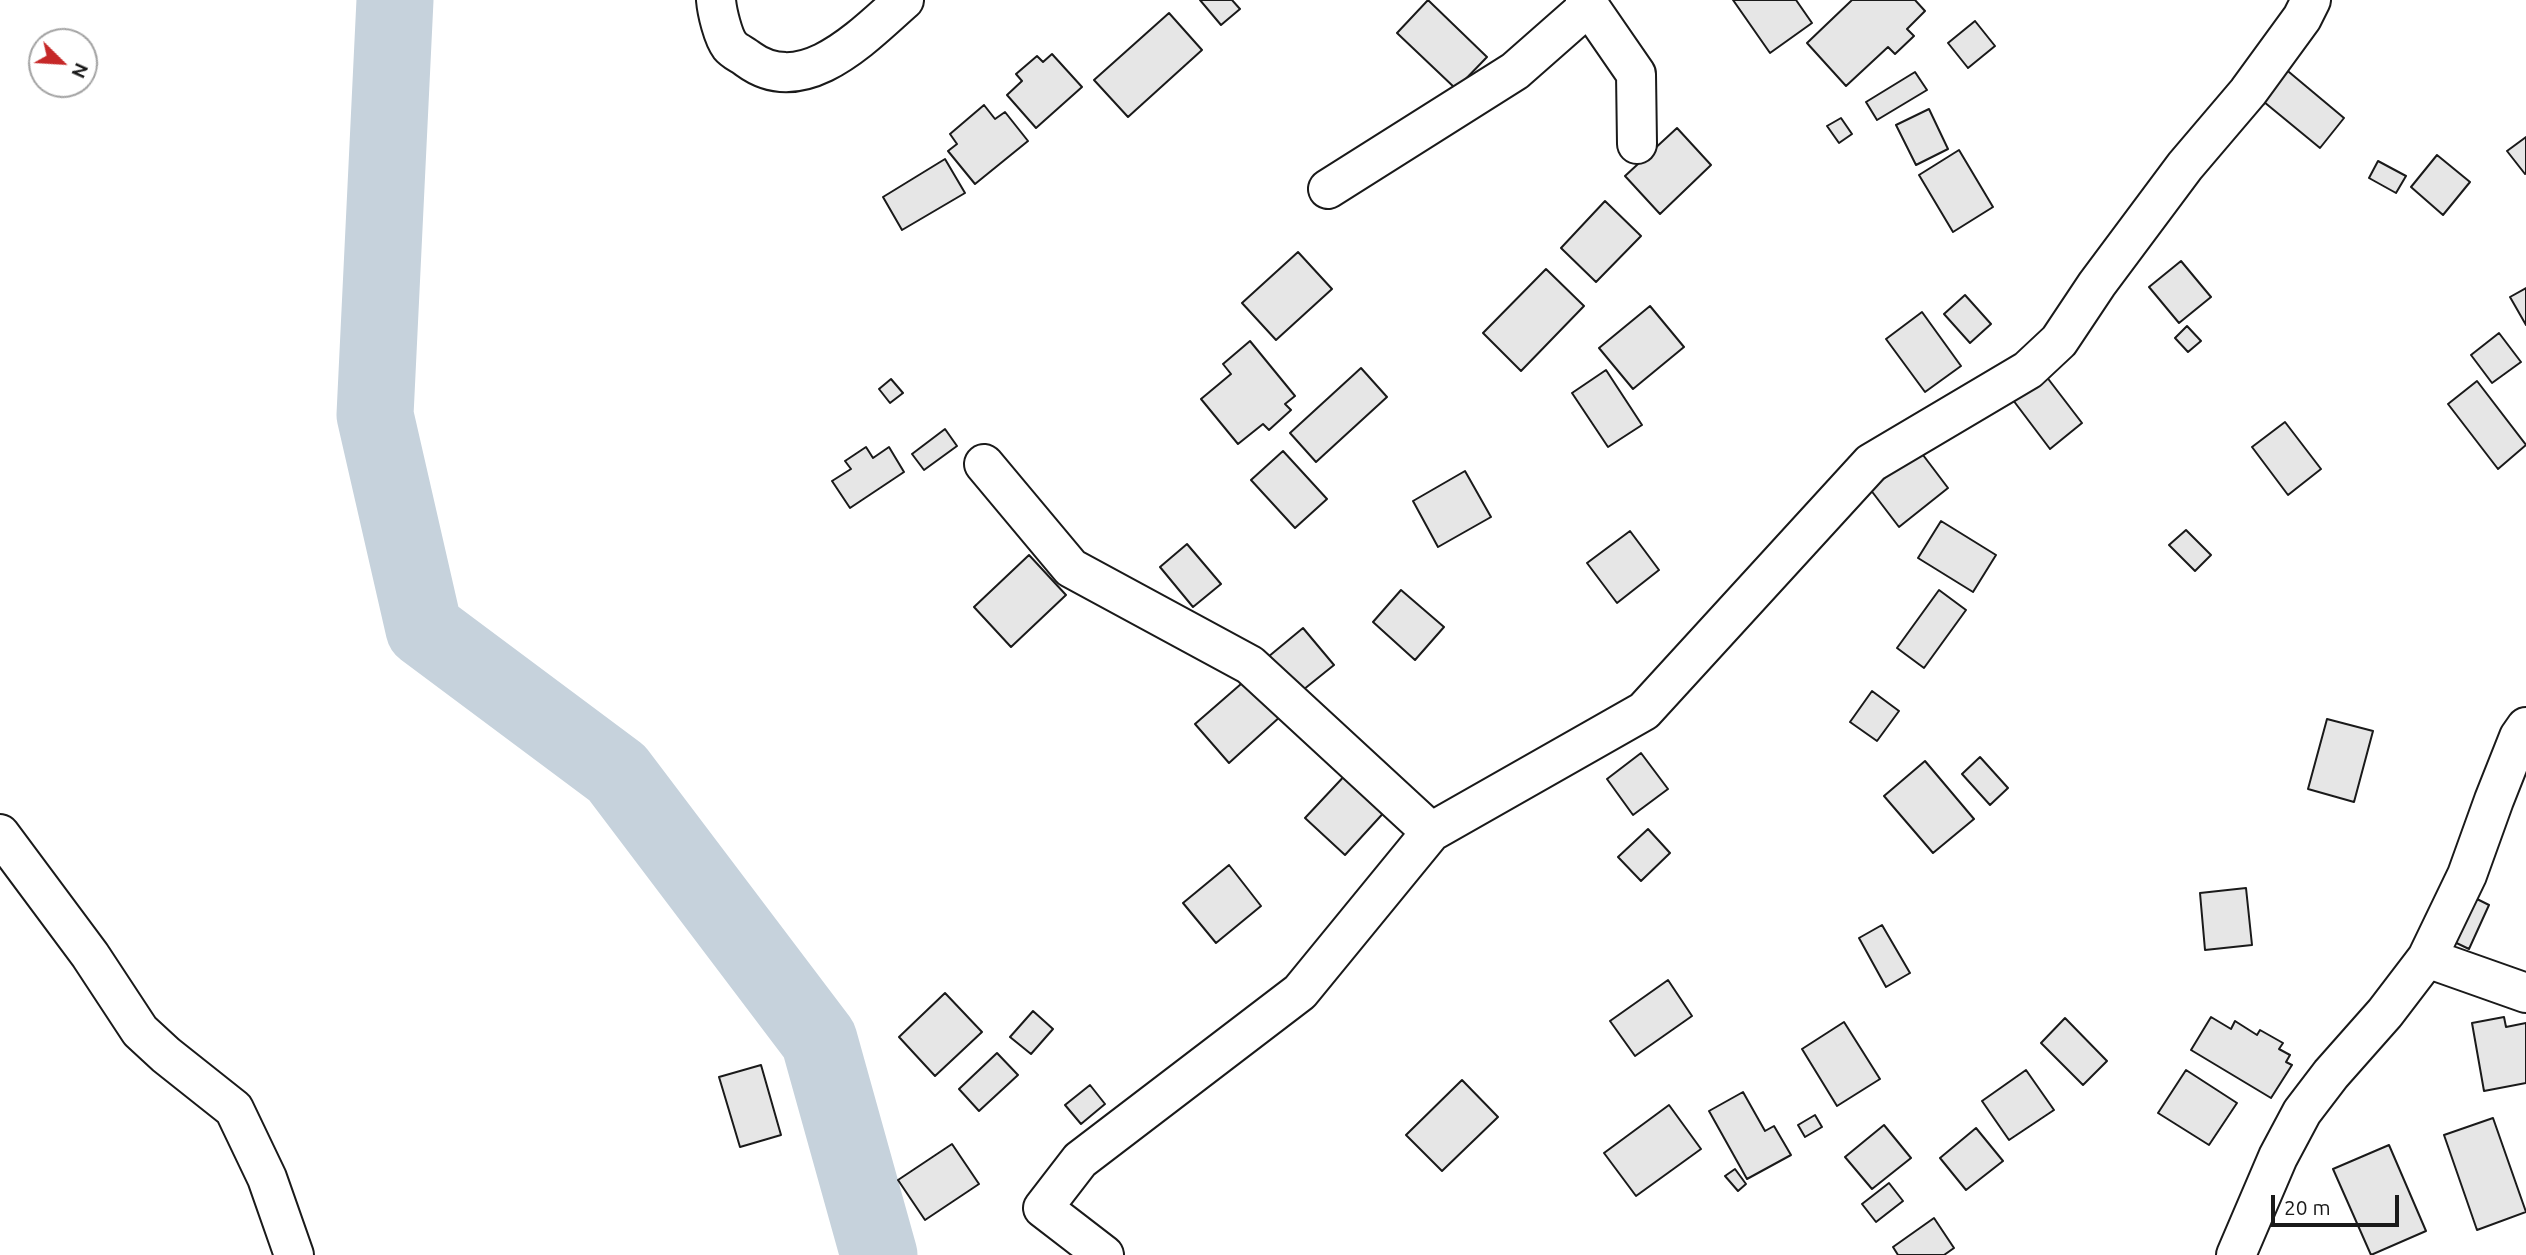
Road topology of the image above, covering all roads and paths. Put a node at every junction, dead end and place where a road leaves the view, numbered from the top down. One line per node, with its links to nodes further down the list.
1 (716, 0): 2 (street)
2 (904, 0)
3 (2311, 0): 9 (street)
4 (1588, 3): 5 (street); 6 (street)
5 (1637, 144)
6 (1328, 189)
7 (984, 464): 9 (street)
8 (2526, 727): 11 (street)
9 (1431, 832): 14 (street)
10 (0, 834): 13 (street)
11 (2427, 958): 12 (street); 15 (street)
12 (2526, 993)
13 (294, 1255)
14 (1104, 1255)
15 (2236, 1255)

